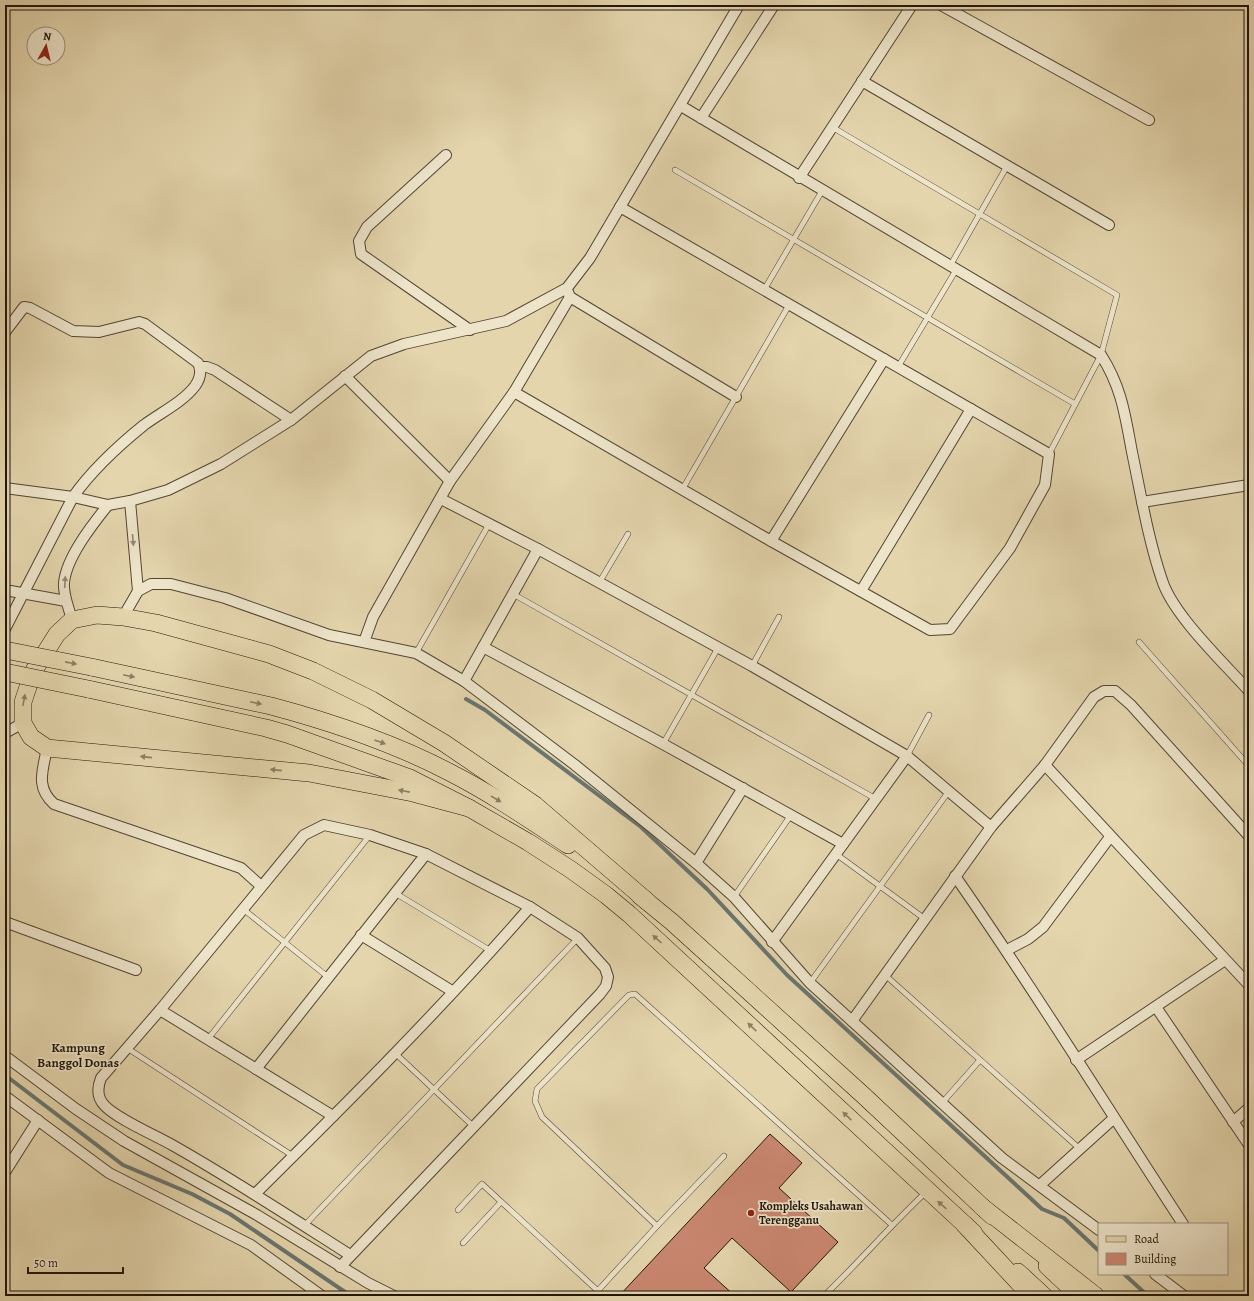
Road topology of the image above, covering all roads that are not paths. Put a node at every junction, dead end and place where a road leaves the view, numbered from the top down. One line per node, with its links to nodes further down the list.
1 (739, 5): 6 (street)
2 (774, 5): 7 (street)
3 (941, 5): 8 (street)
4 (910, 6): 5 (street)
5 (862, 81): 9 (street); 11 (street)
6 (681, 106): 7 (street); 15 (street)
7 (701, 118): 13 (street)
8 (1149, 120)
9 (832, 127): 13 (street); 16 (lane)
10 (446, 155): 24 (street)
11 (1007, 166): 16 (lane); 17 (street)
12 (675, 170): 18 (lane)
13 (799, 178): 14 (street)
14 (822, 191): 18 (lane); 19 (street)
15 (620, 207): 20 (street); 21 (street)
16 (980, 214): 19 (lane); 26 (lane)
17 (1109, 225)
18 (794, 240): 20 (lane); 23 (lane)
19 (953, 268): 23 (lane); 26 (street)
20 (764, 290): 22 (street)
21 (568, 292): 24 (street); 31 (street); 32 (street)
22 (789, 305): 27 (street); 32 (lane)
23 (928, 318): 29 (lane); 33 (lane)
24 (470, 330): 30 (street)
25 (5, 332): 28 (street)
26 (1101, 355): 33 (lane); 44 (street)
27 (884, 359): 29 (street); 48 (street)
28 (200, 367): 35 (street); 41 (street)
29 (898, 368): 34 (street)
30 (345, 376): 35 (street); 37 (street)
31 (514, 392): 37 (street); 40 (street)
32 (736, 396): 40 (lane)
33 (1075, 404): 36 (lane)
34 (971, 409): 36 (street); 53 (street)
35 (291, 420): 43 (street)
36 (1049, 454): 53 (street)
37 (450, 481): 42 (street)
38 (1249, 486): 44 (street)
39 (5, 488): 41 (street)
40 (682, 490): 48 (street)
41 (76, 498): 45 (street); 54 (street)
42 (441, 499): 46 (street); 61 (street)
43 (130, 501): 45 (street); 52 (street, one-way to 52)
44 (1142, 502): 70 (street)
45 (103, 504): 56 (street, one-way to 45)
46 (489, 524): 49 (street); 66 (lane)
47 (628, 534): 50 (lane)
48 (771, 541): 53 (street)
49 (538, 549): 50 (street); 55 (street)
50 (599, 583): 64 (street)
51 (5, 590): 54 (street)
52 (138, 591): 57 (street); 61 (street)
53 (861, 591)
54 (23, 594): 56 (street); 60 (street)
55 (513, 594): 63 (street); 71 (lane)
56 (66, 601): 59 (street)
57 (124, 617): 59 (main road); 98 (main road)
58 (779, 617): 67 (lane)
59 (72, 620): 73 (main road, one-way to 59)
60 (5, 629)
61 (364, 642): 66 (street)
62 (1139, 642): 79 (lane)
63 (483, 647): 69 (street); 75 (street)
64 (718, 648): 67 (street); 71 (lane)
65 (5, 650): 98 (main road, one-way to 98, bridge)
66 (416, 654): 69 (street)
67 (752, 666): 77 (street)
68 (5, 672): 83 (main road, bridge)
69 (464, 681): 92 (street)
70 (1249, 691)
71 (691, 694): 75 (lane); 82 (lane)
72 (929, 715): 77 (lane)
73 (23, 723): 74 (street); 76 (main road)
74 (5, 733)
75 (663, 744): 80 (street)
76 (47, 748): 83 (main road, one-way to 76); 94 (street)
77 (907, 756): 81 (street); 82 (street)
78 (1045, 765): 85 (street); 87 (street); 88 (street)
79 (1249, 766)
80 (744, 788): 84 (street); 92 (street)
81 (948, 791): 85 (street); 95 (lane)
82 (876, 799): 89 (street)
83 (469, 808): 141 (main road, one-way to 83)
84 (791, 815): 89 (street); 97 (lane)
85 (991, 828): 93 (street)
86 (370, 835): 90 (street); 94 (street); 105 (lane)
87 (1249, 836)
88 (1110, 837): 107 (street); 109 (street)
89 (843, 844): 91 (street)
90 (426, 854): 96 (street); 99 (street)
91 (836, 854): 95 (lane); 106 (street)
92 (696, 863): 97 (street)
93 (955, 876): 101 (street); 107 (street)
94 (261, 886): 100 (street)
95 (880, 886): 101 (lane); 113 (lane)
96 (395, 893): 103 (street); 108 (lane)
97 (734, 897): 106 (street)
98 (648, 902): 144 (main road)
99 (530, 907): 104 (street); 108 (street)
100 (243, 909): 105 (lane); 117 (street)
101 (925, 919): 111 (street)
102 (5, 922): 110 (street)
103 (361, 935): 112 (street); 115 (street)
104 (578, 938): 126 (lane); 134 (street)
105 (285, 942): 112 (lane); 119 (lane)
106 (772, 942): 113 (street)
107 (1007, 950): 124 (street)
108 (492, 951): 115 (street)
109 (1225, 960): 114 (street); 116 (street)
110 (136, 970)
111 (885, 975): 118 (street); 123 (lane)
112 (328, 977): 125 (street)
113 (810, 983): 118 (street)
114 (1249, 985)
115 (452, 991): 121 (street)
116 (1156, 1007): 124 (street); 133 (street)
117 (160, 1010): 119 (street); 120 (street)
118 (852, 1021): 128 (street)
119 (208, 1039): 125 (street)
120 (127, 1048): 137 (lane); 142 (street)
121 (395, 1053): 126 (lane); 130 (street)
122 (5, 1056): 154 (street)
123 (980, 1060): 128 (lane); 136 (lane)
124 (1076, 1060): 131 (street)
125 (256, 1069): 130 (street)
126 (434, 1089): 134 (lane); 149 (lane)
127 (5, 1096): 132 (street)
128 (942, 1103): 140 (street)
129 (1249, 1108): 133 (street)
130 (333, 1116): 137 (street)
131 (1113, 1118): 136 (street); 146 (street)
132 (38, 1120): 139 (street); 157 (street)
133 (1233, 1122): 135 (street)
134 (474, 1127): 153 (street)
135 (1249, 1145)
136 (1080, 1149): 140 (street)
137 (293, 1156): 142 (street)
138 (724, 1156): 150 (lane)
139 (5, 1172)
140 (1040, 1185): 151 (street)
141 (927, 1191): 147 (main road, one-way to 141); 148 (lane)
142 (255, 1194): 149 (street)
143 (501, 1202): 145 (lane); 152 (lane); 156 (lane)
144 (981, 1206): 163 (main road); 164 (main road)
145 (458, 1210)
146 (1182, 1223)
147 (964, 1224): 161 (main road); 162 (main road)
148 (892, 1225): 150 (lane); 160 (lane)
149 (304, 1226): 153 (street)
150 (657, 1226): 156 (lane)
151 (1098, 1229)
152 (463, 1243)
153 (350, 1255): 154 (street)
154 (340, 1267): 158 (street)
155 (1156, 1275): 165 (street)
156 (598, 1291): 159 (lane)
157 (322, 1296)
158 (394, 1296)
159 (593, 1296)
160 (824, 1296)
161 (1031, 1296)
162 (1044, 1296)
163 (1079, 1296)
164 (1096, 1296)
165 (1184, 1296)

